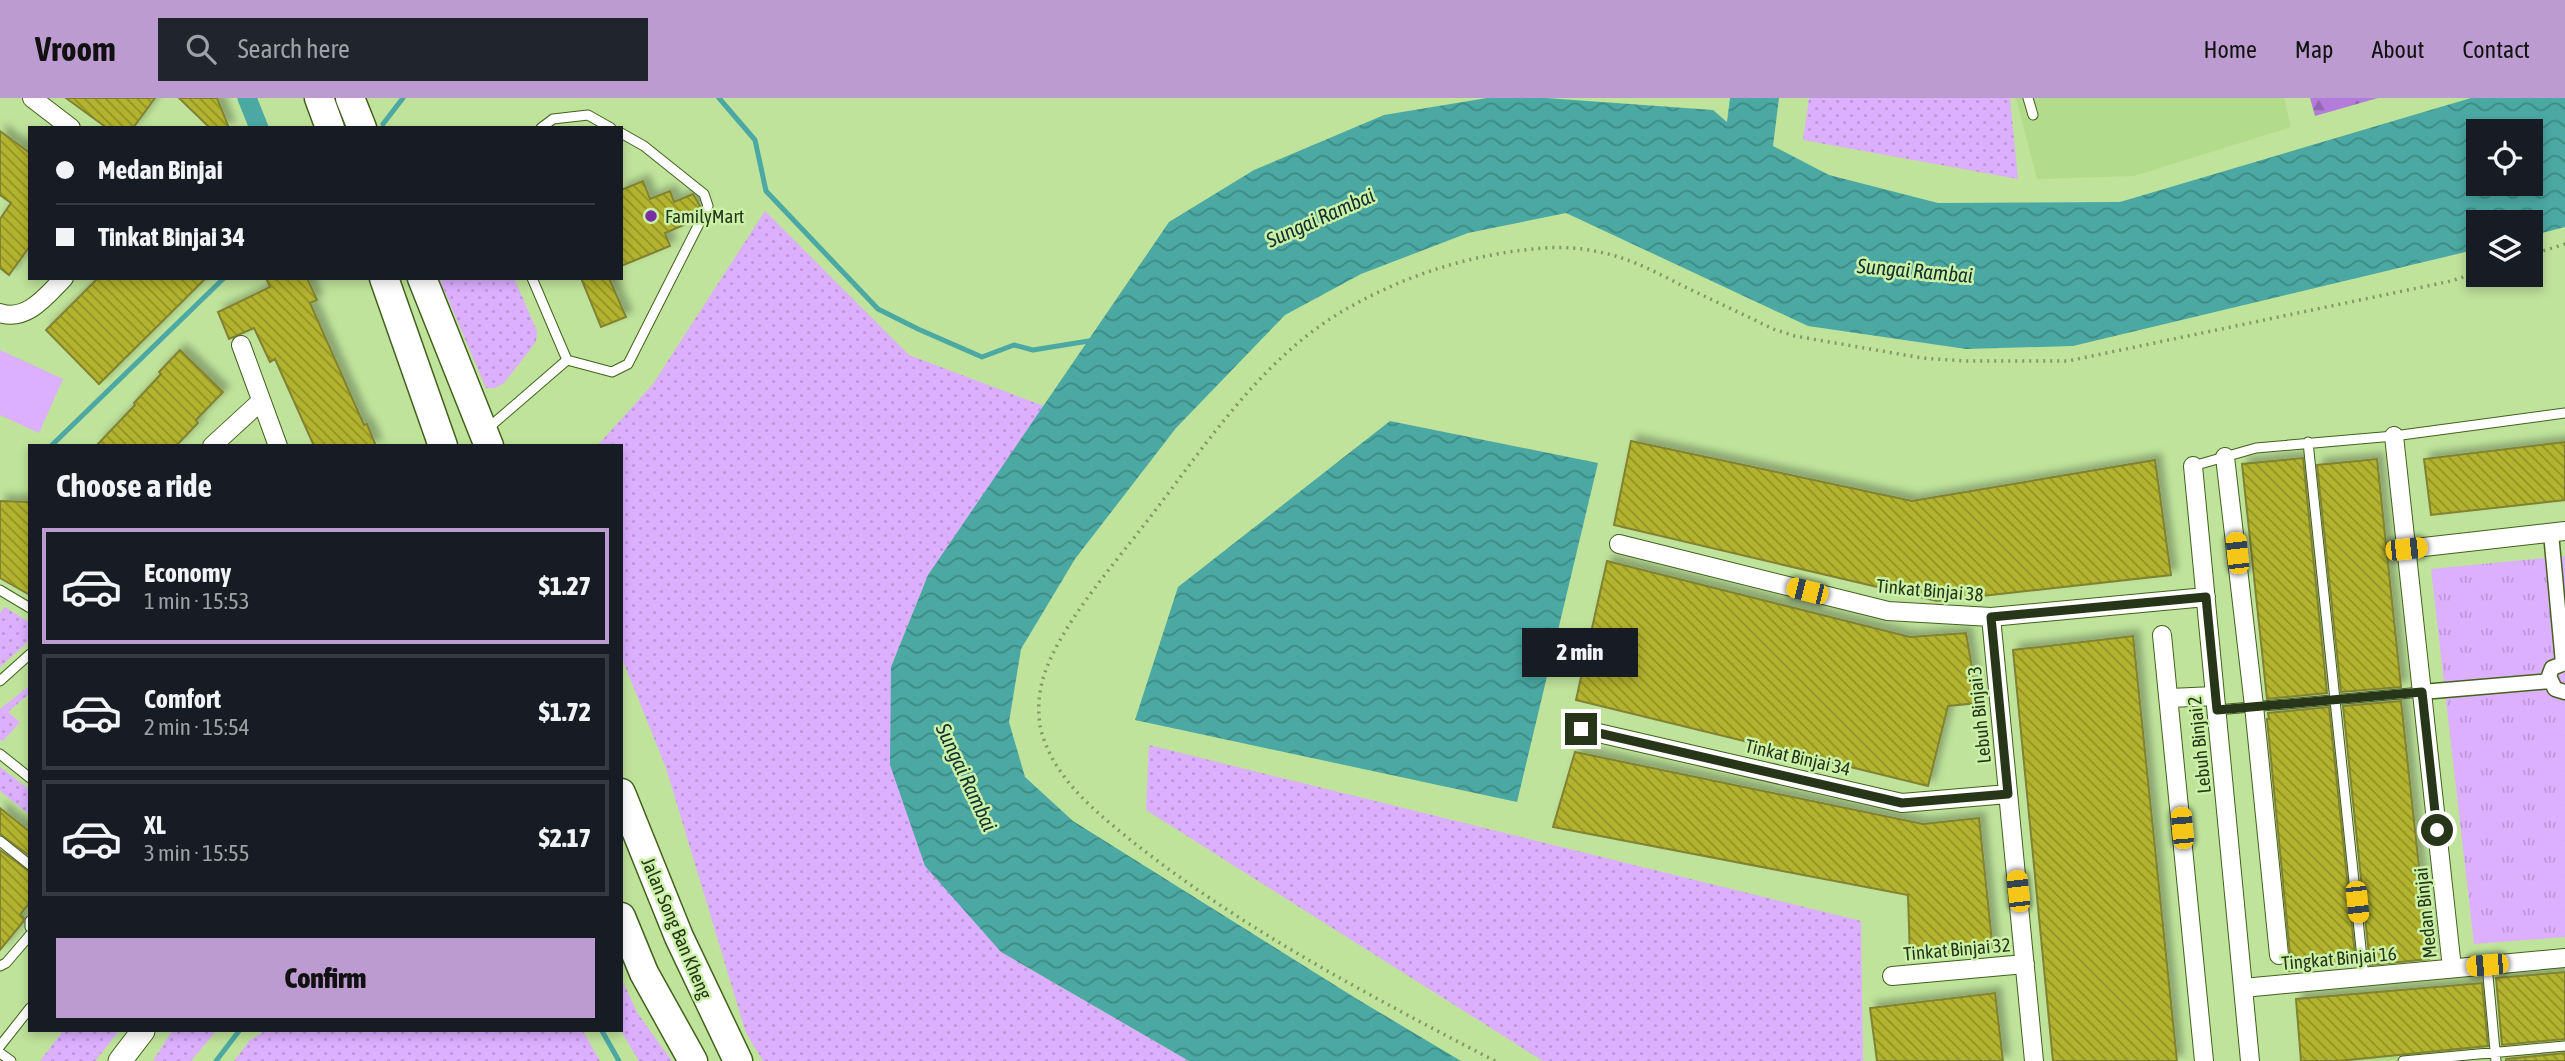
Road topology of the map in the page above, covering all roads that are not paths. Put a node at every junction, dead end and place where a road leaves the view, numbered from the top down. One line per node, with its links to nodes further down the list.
1 (32, 98): 6 (street)
2 (319, 98): 7 (main road)
3 (350, 98): 8 (main road)
4 (2028, 98): 5 (lane)
5 (2033, 115)
6 (68, 126)
7 (329, 126)
8 (361, 126)
9 (543, 126): 10 (lane)
10 (607, 126)
11 (623, 134): 18 (lane)
12 (62, 280): 16 (street)
13 (385, 280): 26 (main road)
14 (423, 280): 22 (main road)
15 (533, 280): 18 (lane)
16 (0, 313)
17 (241, 345): 19 (street)
18 (566, 360): 22 (lane)
19 (260, 402): 24 (street); 25 (street)
20 (2565, 412): 21 (lane)
21 (2394, 436): 23 (lane); 31 (street, Medan Binjai)
22 (487, 439)
23 (2308, 442): 27 (lane); 44 (lane)
24 (214, 444)
25 (277, 444)
26 (442, 444)
27 (2225, 457): 28 (lane); 46 (street)
28 (2193, 466): 33 (street, Lebuh Binjai 2)
29 (2558, 532): 31 (street); 38 (street)
30 (1619, 544): 35 (street, Tinkat Binjai 38)
31 (2406, 549): 41 (street, Medan Binjai)
32 (0, 590): 34 (lane)
33 (2206, 597): 35 (street, Tinkat Binjai 38); 45 (street, Lebuh Binjai 2)
34 (28, 607)
35 (1991, 617): 50 (street, Lebuh Binjai 3)
36 (2162, 635): 43 (street, Lebuh Binjai 2)
37 (28, 659): 39 (lane)
38 (2564, 663): 40 (street)
39 (0, 681)
40 (2550, 681): 41 (street); 42 (street)
41 (2422, 692): 44 (lane); 61 (street, Medan Binjai)
42 (2565, 692)
43 (2170, 698): 45 (street); 76 (street, Lebuh Binjai 2)
44 (2336, 699): 46 (lane); 63 (lane)
45 (2216, 703): 46 (lane); 64 (street, Lebuh Binjai 2)
46 (2254, 706): 56 (street)
47 (1581, 729): 50 (street, Tinkat Binjai 34)
48 (0, 754): 49 (lane)
49 (28, 776)
50 (2008, 794): 58 (street, Lebuh Binjai 3)
51 (623, 798): 74 (main road, Jalan Song Ban Kheng)
52 (0, 841): 53 (lane)
53 (28, 863)
54 (623, 922): 73 (main road)
55 (28, 937): 60 (lane)
56 (2278, 955)
57 (2565, 958): 59 (street, Tingkat Binjai 16)
58 (2025, 964): 62 (street, Tinkat Binjai 32); 75 (street, Lebuh Binjai 3)
59 (2487, 965): 61 (street, Tingkat Binjai 16); 70 (lane)
60 (0, 967)
61 (2452, 968): 63 (street, Tingkat Binjai 16)
62 (1892, 976)
63 (2364, 976): 64 (street, Tingkat Binjai 16)
64 (2243, 988): 77 (street, Lebuh Binjai 2)
65 (28, 1011): 67 (lane)
66 (142, 1032): 72 (street)
67 (0, 1046)
68 (2565, 1046): 70 (lane)
69 (0, 1052): 71 (lane)
70 (2496, 1057): 78 (lane)
71 (11, 1061)
72 (120, 1061)
73 (693, 1061)
74 (738, 1061)
75 (2034, 1061)
76 (2204, 1061)
77 (2250, 1061)
78 (2403, 1061)

